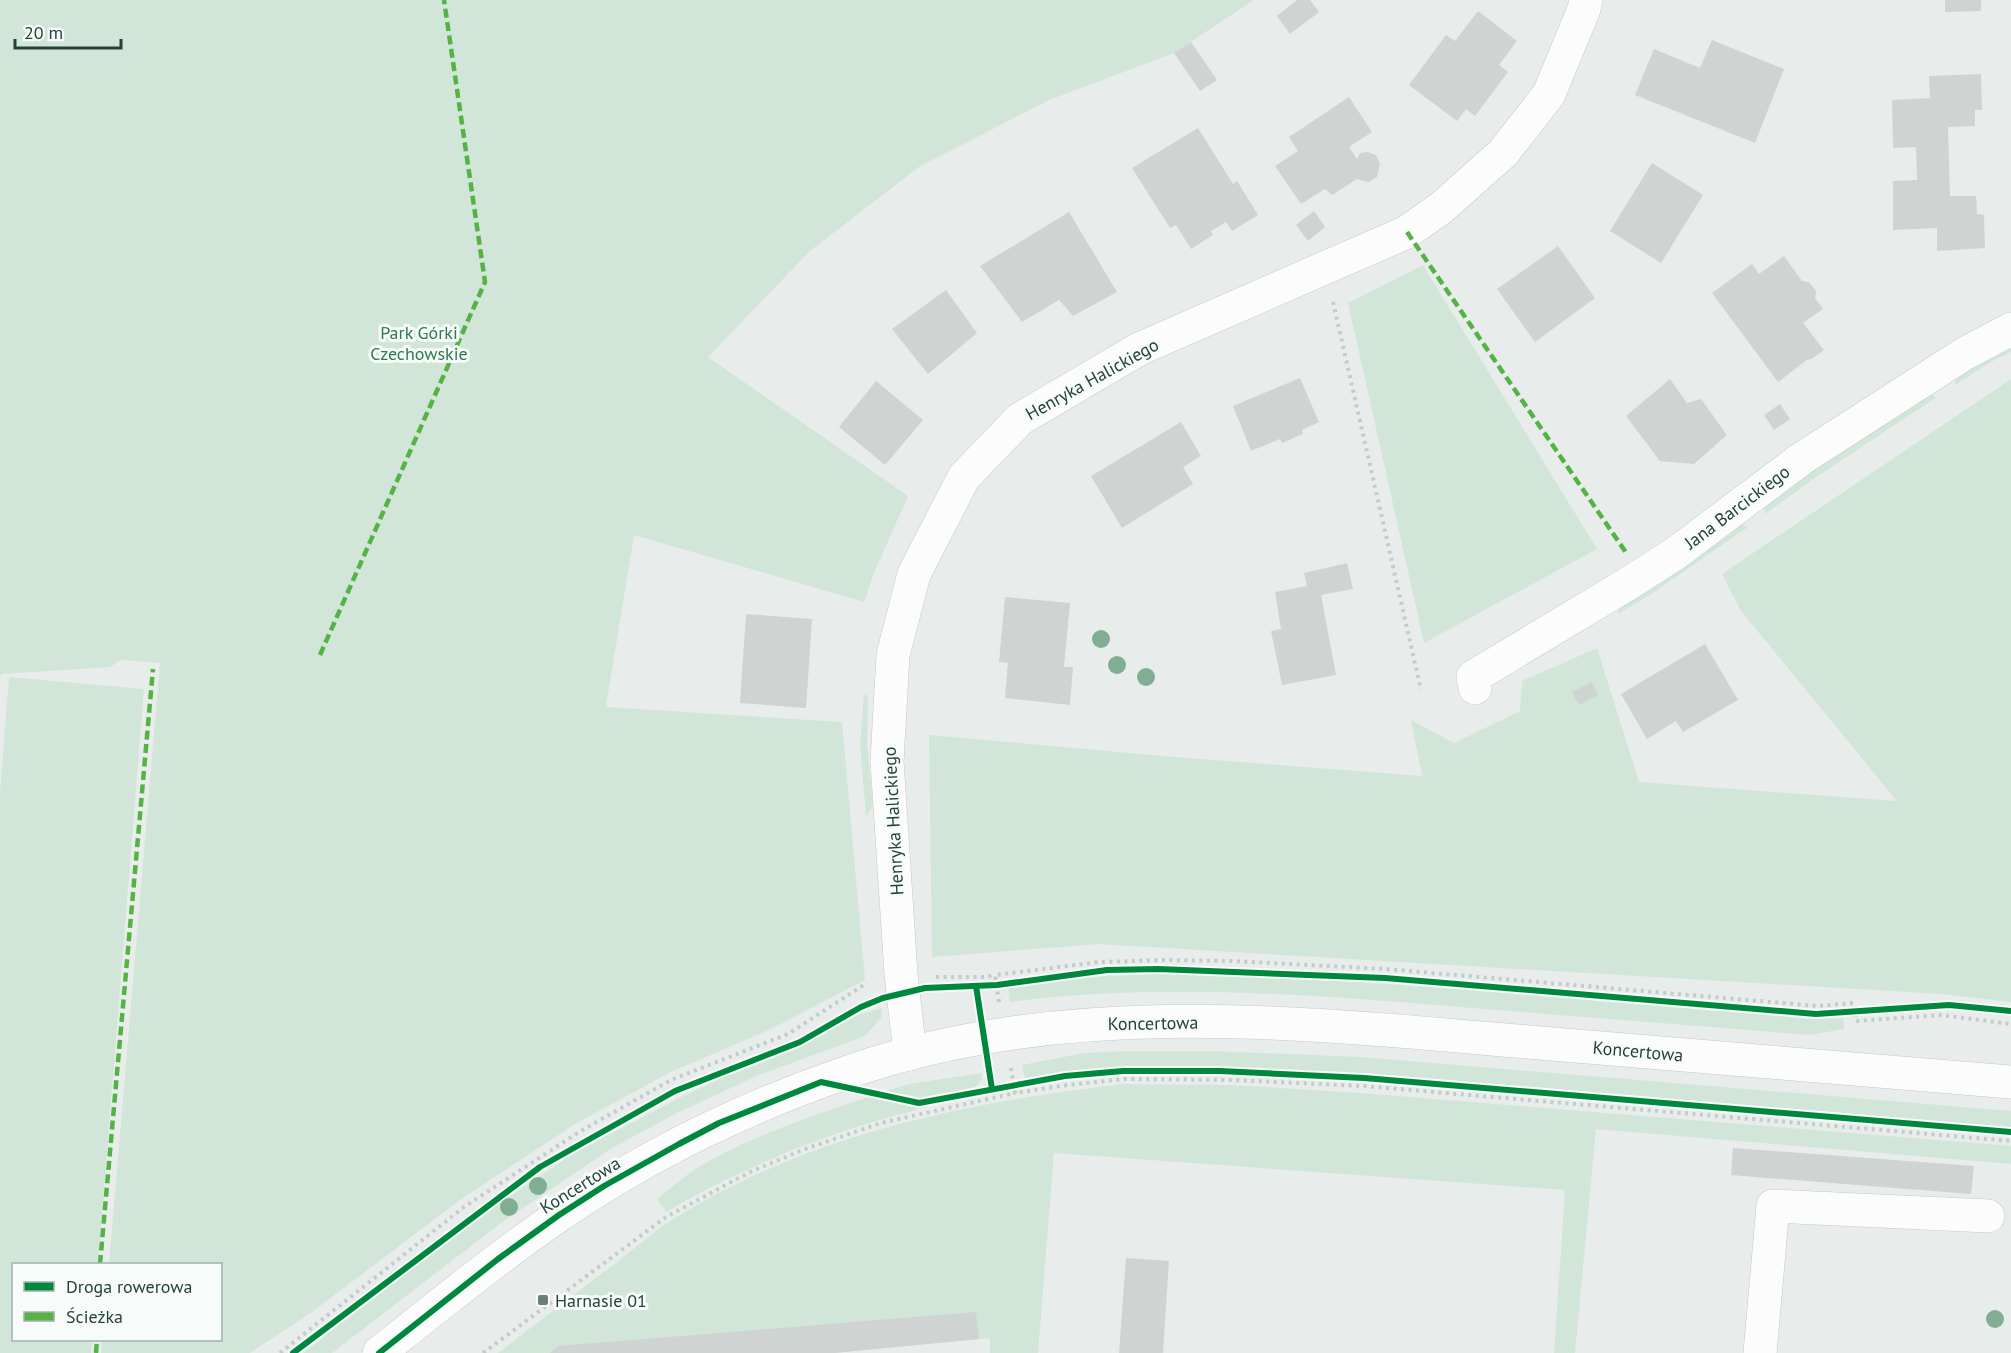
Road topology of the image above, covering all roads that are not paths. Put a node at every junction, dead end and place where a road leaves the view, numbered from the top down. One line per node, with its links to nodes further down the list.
1 (1586, 0): 4 (street, Henryka Halickiego)
2 (2011, 329): 3 (street, Jana Barcickiego)
3 (1475, 688)
4 (910, 1054): 5 (street, Koncertowa); 7 (street, Koncertowa)
5 (2011, 1082)
6 (1988, 1216): 8 (street)
7 (380, 1353)
8 (1760, 1353)

